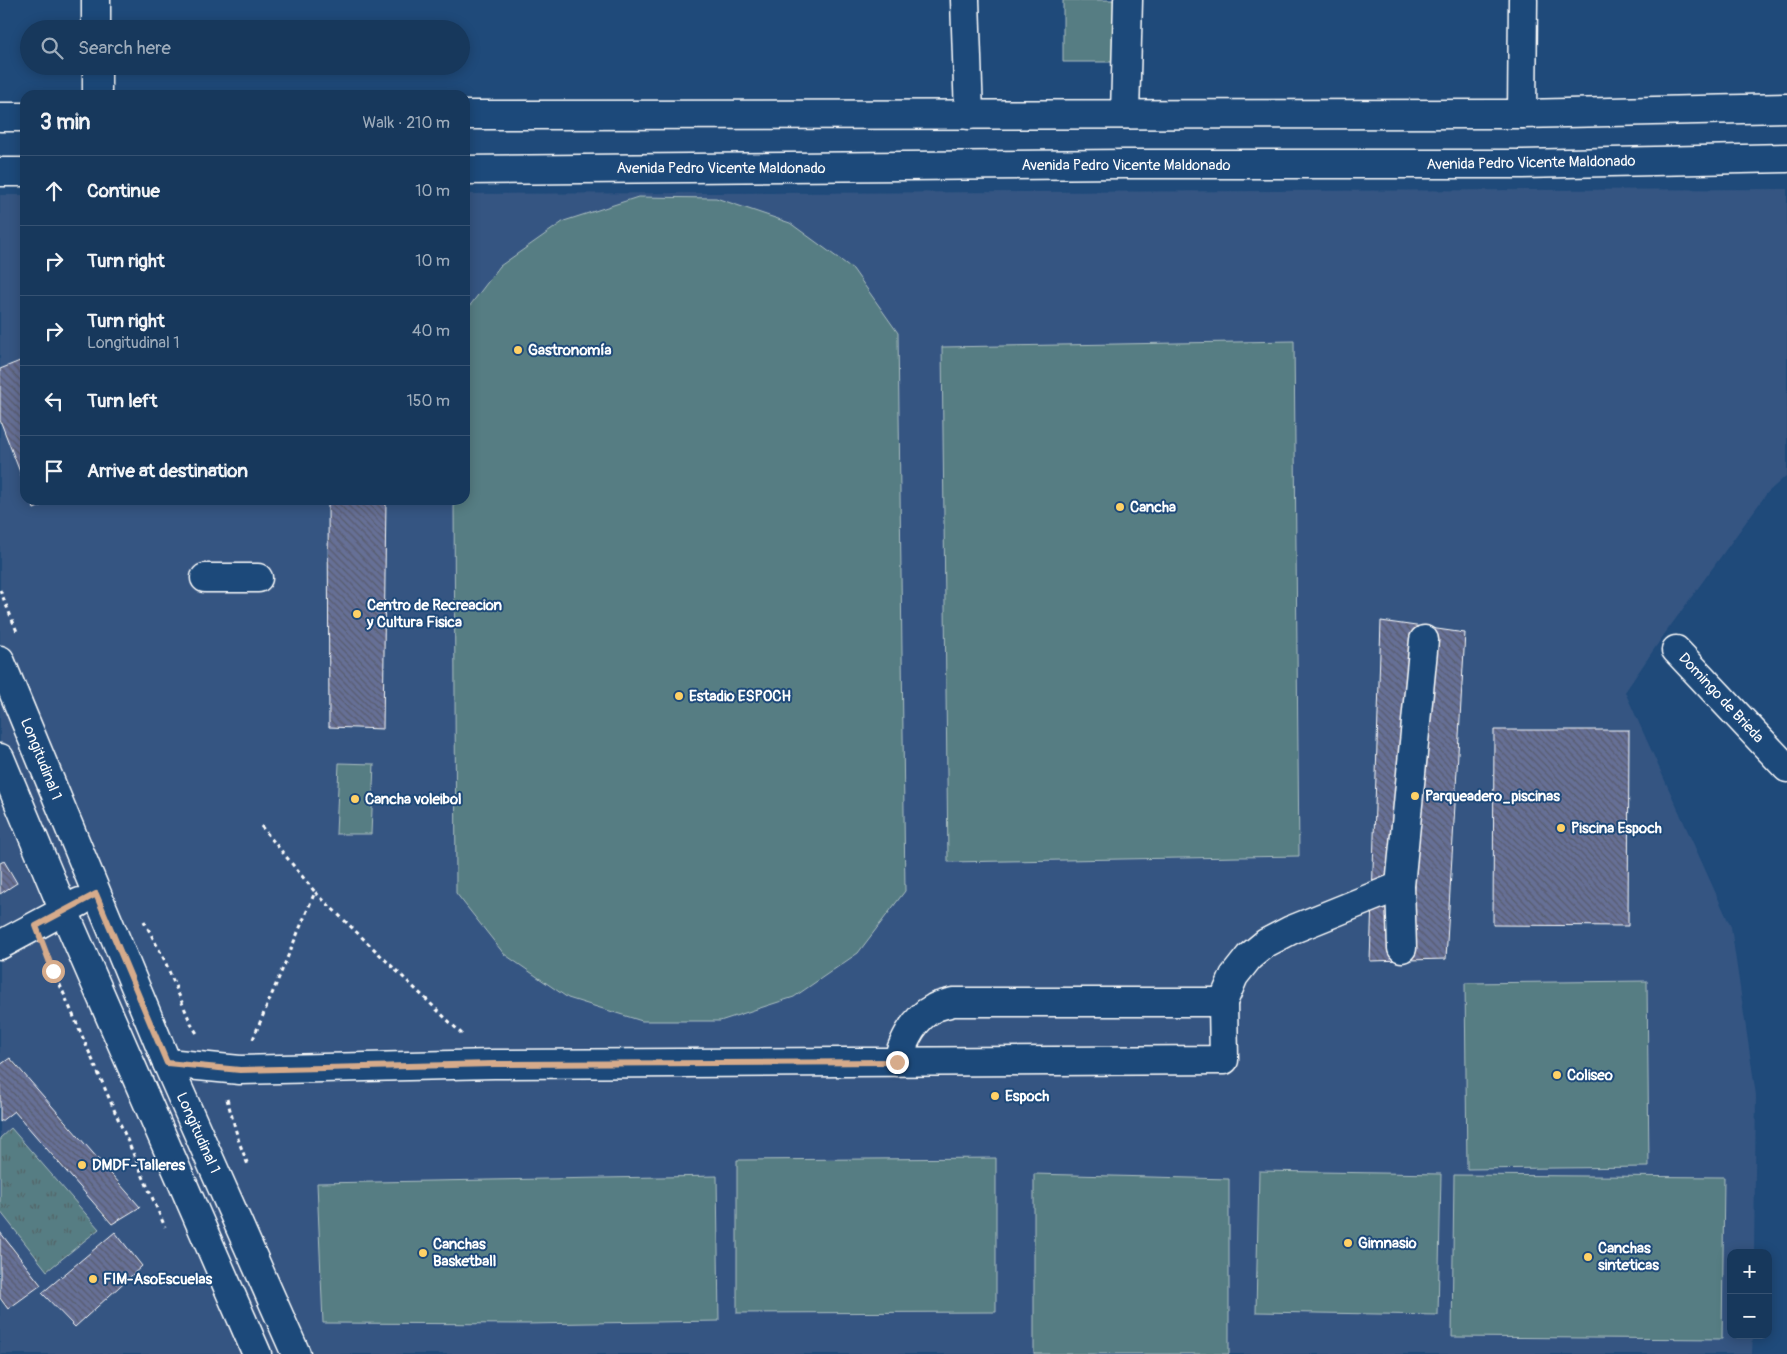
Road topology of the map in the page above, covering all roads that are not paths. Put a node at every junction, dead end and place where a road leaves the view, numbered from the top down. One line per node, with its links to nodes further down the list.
1 (96, 0): 5 (main road)
2 (965, 0): 12 (main road)
3 (1128, 0): 9 (main road)
4 (1523, 0): 10 (main road)
5 (96, 20)
6 (96, 75): 7 (main road)
7 (97, 90)
8 (1787, 108): 10 (main road)
9 (1125, 114): 10 (main road); 12 (main road)
10 (1522, 114)
11 (470, 115): 12 (main road)
12 (969, 115)
13 (0, 117): 14 (main road)
14 (20, 117)
15 (1787, 158): 16 (main road, Avenida Pedro Vicente Maldonado)
16 (470, 170)
17 (0, 172): 18 (main road)
18 (20, 172)
19 (205, 578): 20 (main road)
20 (258, 578)
21 (1424, 640): 26 (main road)
22 (1676, 650): 25 (main road, Domingo de Brieda)
23 (0, 660): 27 (main road, Longitudinal 1)
24 (0, 758): 28 (main road)
25 (1787, 768)
26 (1400, 886): 30 (main road); 31 (main road)
27 (96, 894): 28 (main road); 33 (main road, Longitudinal 1)
28 (64, 911): 29 (main road); 34 (main road)
29 (0, 945)
30 (1402, 948)
31 (1223, 1002): 32 (main road); 32 (main road)
32 (897, 1062): 33 (main road)
33 (167, 1063): 35 (main road, Longitudinal 1)
34 (257, 1354)
35 (296, 1354)

